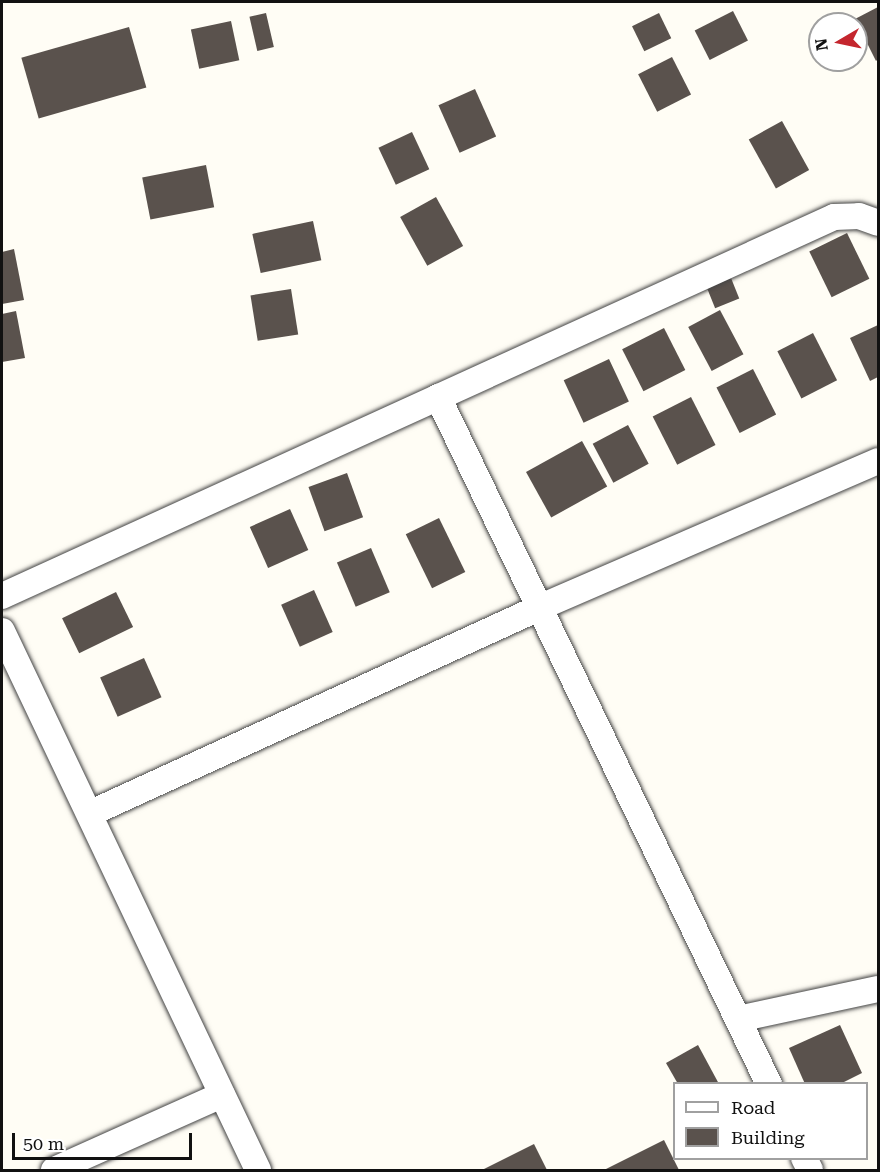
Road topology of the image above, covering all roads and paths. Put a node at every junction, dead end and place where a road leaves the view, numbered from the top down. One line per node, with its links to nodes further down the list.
1 (879, 223): 2 (street)
2 (438, 397): 4 (street); 5 (street)
3 (879, 461): 5 (street)
4 (2, 596)
5 (543, 606): 7 (street); 9 (street)
6 (2, 631): 7 (street)
7 (91, 813): 11 (street)
8 (879, 989): 9 (street)
9 (738, 1018): 10 (street)
10 (769, 1082)
11 (222, 1095): 12 (street); 13 (street)
12 (54, 1170)
13 (258, 1170)

